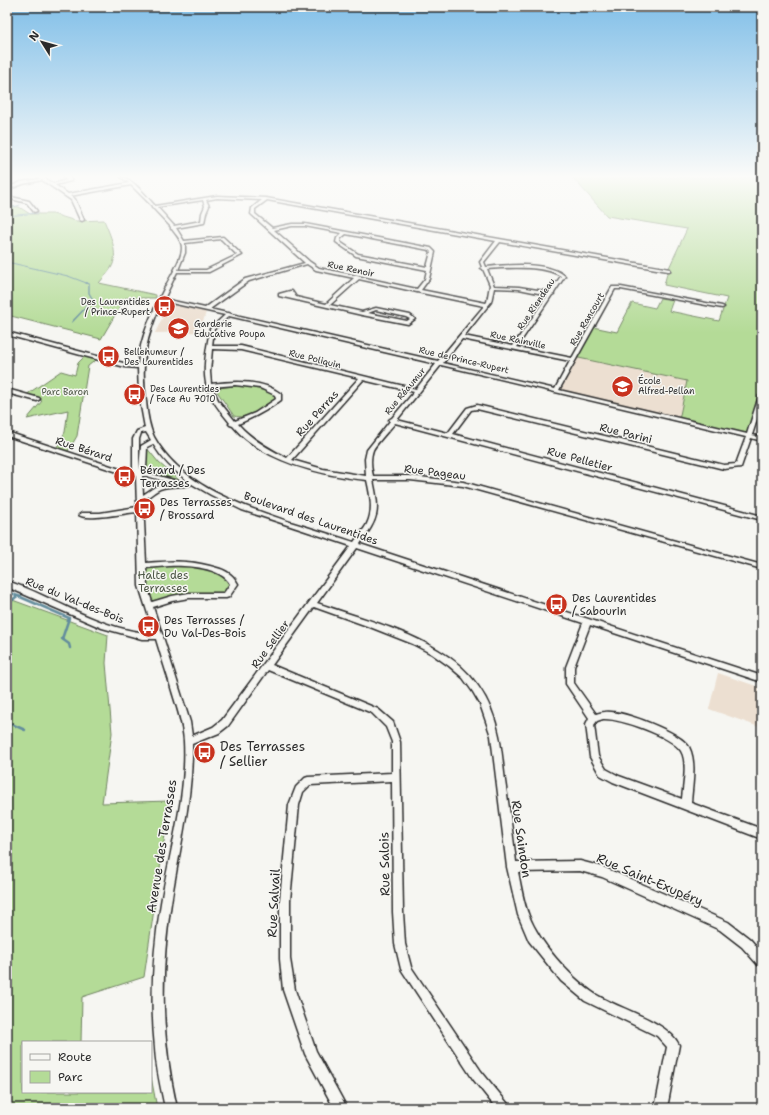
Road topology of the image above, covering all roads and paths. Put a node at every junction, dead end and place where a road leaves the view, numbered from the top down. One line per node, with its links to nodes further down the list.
1 (173, 229): 8 (street)
2 (276, 229): 5 (street)
3 (323, 229): 6 (street)
4 (437, 229): 7 (street)
5 (270, 230): 9 (street, Rue Renoir)
6 (345, 233): 11 (street); 11 (street)
7 (499, 240): 10 (street); 12 (street)
8 (183, 242): 13 (street, Boulevard des Laurentides); 13 (street)
9 (308, 263): 14 (street, Rue Renoir); 23 (street)
10 (483, 268): 15 (street); 17 (street, Rue Riendeau)
11 (429, 269): 16 (street)
12 (668, 270)
13 (176, 271): 19 (street, Boulevard des Laurentides)
14 (357, 278): 16 (street, Rue Renoir); 21 (street)
15 (492, 287): 17 (street); 20 (street, Rue Réaumur)
16 (417, 291): 20 (street, Rue Renoir)
17 (552, 294): 29 (street, Rue Riendeau)
18 (294, 298): 21 (street)
19 (162, 300): 23 (street, Rue de Prince-Rupert); 32 (street, Boulevard des Laurentides)
20 (487, 305): 27 (street, Rue Réaumur)
21 (326, 306): 25 (street)
22 (722, 307): 30 (street, Rue Rancourt)
23 (207, 309): 24 (street, Rue de Prince-Rupert)
24 (229, 314): 28 (street, Rue Pageau); 31 (street, Rue de Prince-Rupert)
25 (362, 314): 25 (street)
26 (7, 333): 32 (street)
27 (460, 337): 29 (street, Rue Rainville); 31 (street, Rue Réaumur)
28 (210, 347): 33 (street, Rue Poliquin); 34 (street, Rue Pageau)
29 (515, 347): 30 (street, Rue Rainville)
30 (572, 360): 35 (street, Rue Rancourt)
31 (439, 364): 35 (street, Rue de Prince-Rupert); 37 (street, Rue Réaumur)
32 (140, 366): 42 (street, Boulevard des Laurentides)
33 (361, 379): 37 (street, Rue Poliquin); 48 (street, Rue Perras)
34 (209, 386): 41 (street, Rue Pageau); 41 (street)
35 (556, 390): 45 (street, Rue de Prince-Rupert)
36 (7, 391): 39 (street)
37 (416, 391): 40 (street, Rue Réaumur)
38 (762, 396): 45 (street, Rue Parini)
39 (37, 399)
40 (392, 420): 44 (street, Rue Pelletier); 50 (street, Rue Réaumur)
41 (232, 424): 48 (street, Rue Pageau)
42 (148, 429): 47 (street, Boulevard des Laurentides); 49 (street, Avenue des Terrasses)
43 (7, 434): 49 (street, Rue Bérard)
44 (450, 435): 45 (street, Rue Parini); 56 (street, Rue Pelletier)
45 (749, 436): 46 (street, Rue de Prince-Rupert)
46 (762, 439)
47 (154, 441): 49 (street, Avenue des Terrasses); 51 (street, Boulevard des Laurentides)
48 (288, 460): 50 (street, Rue Pageau)
49 (139, 474): 52 (street, Rue Bérard); 53 (street, Avenue des Terrasses)
50 (370, 478): 57 (street, Rue Réaumur); 59 (street, Rue Pageau)
51 (193, 481): 52 (street, Rue Bérard); 57 (street, Boulevard des Laurentides)
52 (179, 484): 53 (street, Rue Bérard)
53 (140, 500): 54 (street, Avenue des Terrasses)
54 (140, 509): 55 (street); 58 (street, Avenue des Terrasses)
55 (82, 515)
56 (762, 518)
57 (356, 545): 61 (street, Rue Sellier); 63 (street, Boulevard des Laurentides)
58 (142, 566): 62 (street, Avenue des Terrasses); 62 (street)
59 (762, 567)
60 (7, 584): 64 (street, Rue du Val-des-Bois)
61 (312, 604): 65 (street, Rue Sellier); 72 (street, Rue Saindon)
62 (150, 605): 64 (street, Avenue des Terrasses)
63 (588, 621): 66 (street, Boulevard des Laurentides); 67 (street)
64 (160, 636): 68 (street, Avenue des Terrasses)
65 (267, 666): 68 (street, Rue Sellier); 69 (street, Rue Salois)
66 (762, 679)
67 (594, 718): 70 (street); 70 (street)
68 (189, 741): 74 (street, Avenue des Terrasses)
69 (396, 777): 75 (street, Rue Salvail); 76 (street, Rue Salois)
70 (686, 805): 71 (street)
71 (762, 834)
72 (512, 867): 73 (street, Rue Saint-Exupéry); 77 (street, Rue Saindon)
73 (762, 961)
74 (171, 1108)
75 (341, 1108)
76 (504, 1108)
77 (661, 1108)

